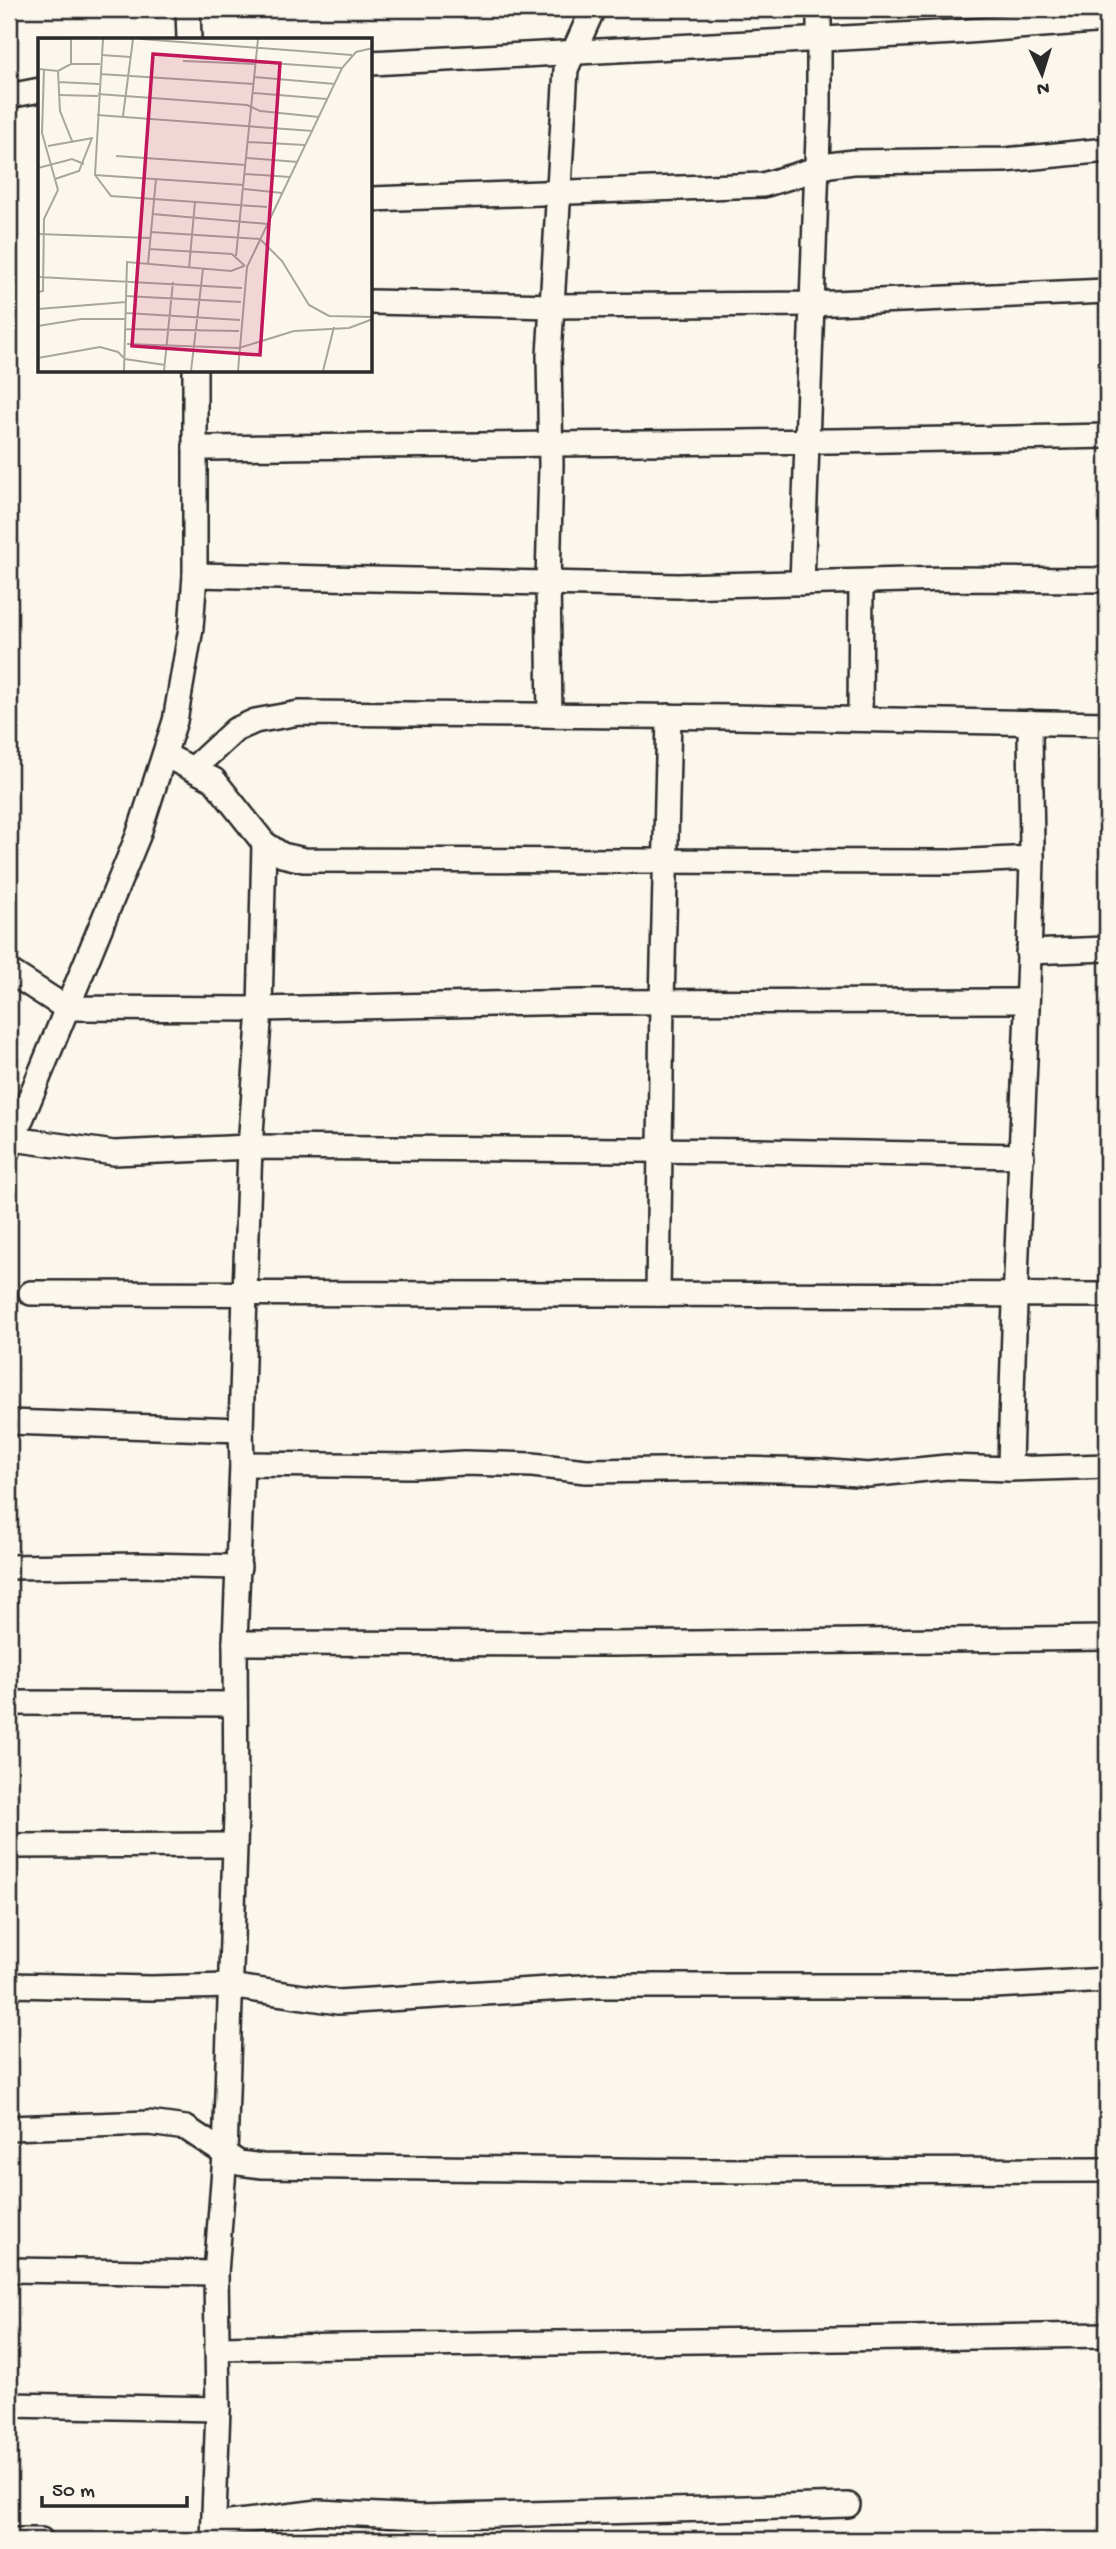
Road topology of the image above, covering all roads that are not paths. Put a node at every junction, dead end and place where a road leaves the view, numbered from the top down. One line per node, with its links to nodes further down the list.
1 (188, 9): 5 (street)
2 (593, 9): 7 (street)
3 (819, 9): 6 (street)
4 (1107, 20): 6 (street)
5 (189, 38)
6 (819, 40): 7 (street); 12 (street)
7 (572, 54): 8 (street); 13 (street)
8 (373, 63)
9 (38, 90): 10 (street)
10 (9, 96)
11 (1107, 150): 12 (street)
12 (815, 171): 13 (street); 17 (street)
13 (560, 193): 14 (street); 18 (street)
14 (373, 199)
15 (1107, 291): 17 (street)
16 (373, 302): 18 (street)
17 (811, 304): 18 (street); 22 (street)
18 (553, 306): 21 (street)
19 (195, 373): 23 (street)
20 (1107, 436): 22 (street)
21 (550, 443): 22 (street); 23 (street); 26 (street)
22 (806, 443): 28 (street)
23 (195, 448): 24 (street)
24 (195, 575): 26 (street); 34 (street)
25 (1107, 580): 27 (street)
26 (548, 582): 28 (street); 29 (street)
27 (861, 582): 28 (street); 31 (street)
28 (802, 583)
29 (550, 715): 30 (street); 35 (street)
30 (669, 716): 31 (street); 38 (street)
31 (860, 719): 32 (street)
32 (1030, 722): 33 (street); 37 (street)
33 (1107, 724)
34 (165, 755): 35 (street); 44 (street)
35 (194, 768): 36 (street)
36 (264, 842): 38 (street); 45 (street)
37 (1032, 858): 38 (street); 40 (street)
38 (665, 862): 43 (street)
39 (1107, 949): 40 (street)
40 (1028, 952): 42 (street)
41 (9, 971): 44 (street)
42 (1026, 1001): 43 (street); 49 (street)
43 (662, 1002): 45 (street); 48 (street)
44 (66, 1008): 45 (street); 46 (street)
45 (260, 1009): 47 (street)
46 (11, 1144): 47 (street)
47 (250, 1147): 48 (street); 51 (street)
48 (660, 1151): 49 (street); 52 (street)
49 (1021, 1156): 53 (street)
50 (31, 1293): 51 (street)
51 (245, 1293): 52 (street); 56 (street)
52 (658, 1294): 53 (street)
53 (1014, 1294): 54 (street); 59 (street)
54 (1107, 1295)
55 (9, 1422): 56 (street)
56 (241, 1430): 57 (street)
57 (242, 1464): 59 (street); 61 (street)
58 (1107, 1466): 59 (street)
59 (1010, 1469)
60 (9, 1567): 61 (street)
61 (239, 1567): 63 (street)
62 (1107, 1638): 63 (street)
63 (235, 1643): 65 (street)
64 (9, 1703): 65 (street)
65 (235, 1704): 66 (street)
66 (234, 1845): 67 (street); 70 (street)
67 (9, 1846)
68 (1107, 1980): 70 (street)
69 (9, 1985): 70 (street)
70 (229, 1986): 72 (street)
71 (9, 2128): 72 (street)
72 (225, 2155): 73 (street); 75 (street)
73 (1107, 2169)
74 (9, 2270): 75 (street)
75 (216, 2273): 77 (street)
76 (1107, 2335): 77 (street)
77 (217, 2348): 79 (street)
78 (9, 2405): 79 (street)
79 (218, 2409): 81 (street)
80 (848, 2505): 81 (street)
81 (214, 2533)
82 (9, 2540): 83 (street)
83 (41, 2540)

